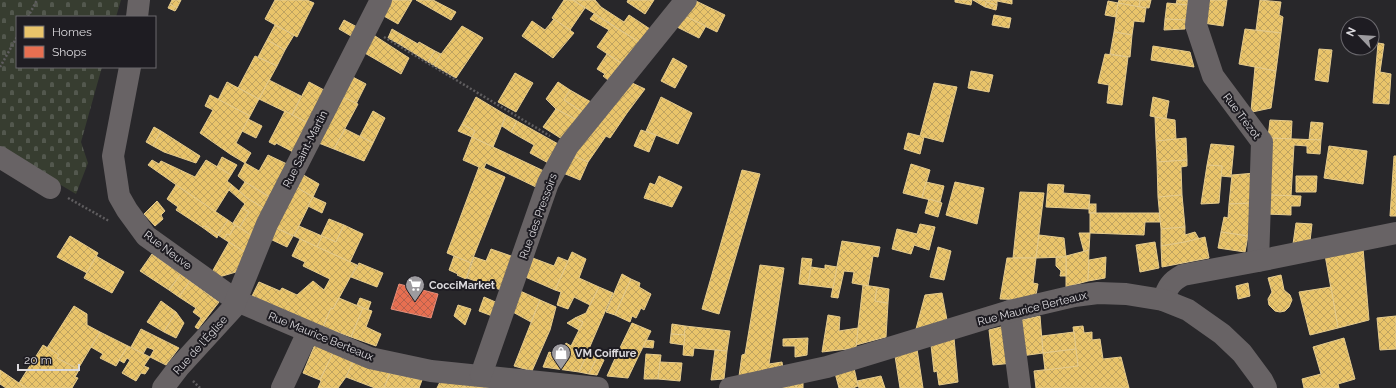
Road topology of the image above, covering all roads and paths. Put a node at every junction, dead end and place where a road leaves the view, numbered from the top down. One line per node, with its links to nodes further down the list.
1 (37, 0): 6 (path)
2 (139, 0): 7 (street)
3 (381, 0): 8 (street, Rue Saint-Martin)
4 (686, 0): 12 (street, Rue des Pressoirs)
5 (1199, 0): 17 (street, Rue Trézot)
6 (29, 16)
7 (138, 16)
8 (366, 27): 12 (path); 19 (street, Rue Saint-Martin)
9 (16, 39): 10 (path)
10 (0, 67)
11 (130, 68): 15 (street, Rue Neuve)
12 (568, 146): 22 (street, Rue des Pressoirs)
13 (0, 157): 14 (street)
14 (50, 188): 15 (path)
15 (127, 210): 19 (street, Rue Neuve)
16 (1396, 233): 17 (street)
17 (1258, 261): 18 (street)
18 (1163, 300): 20 (street, Rue Maurice Berteaux); 30 (street, Rue Maurice Berteaux)
19 (237, 301): 21 (street, Rue Maurice Berteaux); 25 (street, Rue de l'Église)
20 (1010, 311): 28 (street, Rue Maurice Berteaux); 29 (street)
21 (308, 332): 23 (street, Rue Maurice Berteaux); 26 (street)
22 (481, 375): 23 (street, Rue Maurice Berteaux); 24 (street, Rue Maurice Berteaux)
23 (427, 379)
24 (540, 385): 27 (street, Rue Maurice Berteaux)
25 (163, 388)
26 (282, 388)
27 (598, 388)
28 (730, 388)
29 (1020, 388)
30 (1266, 388)

